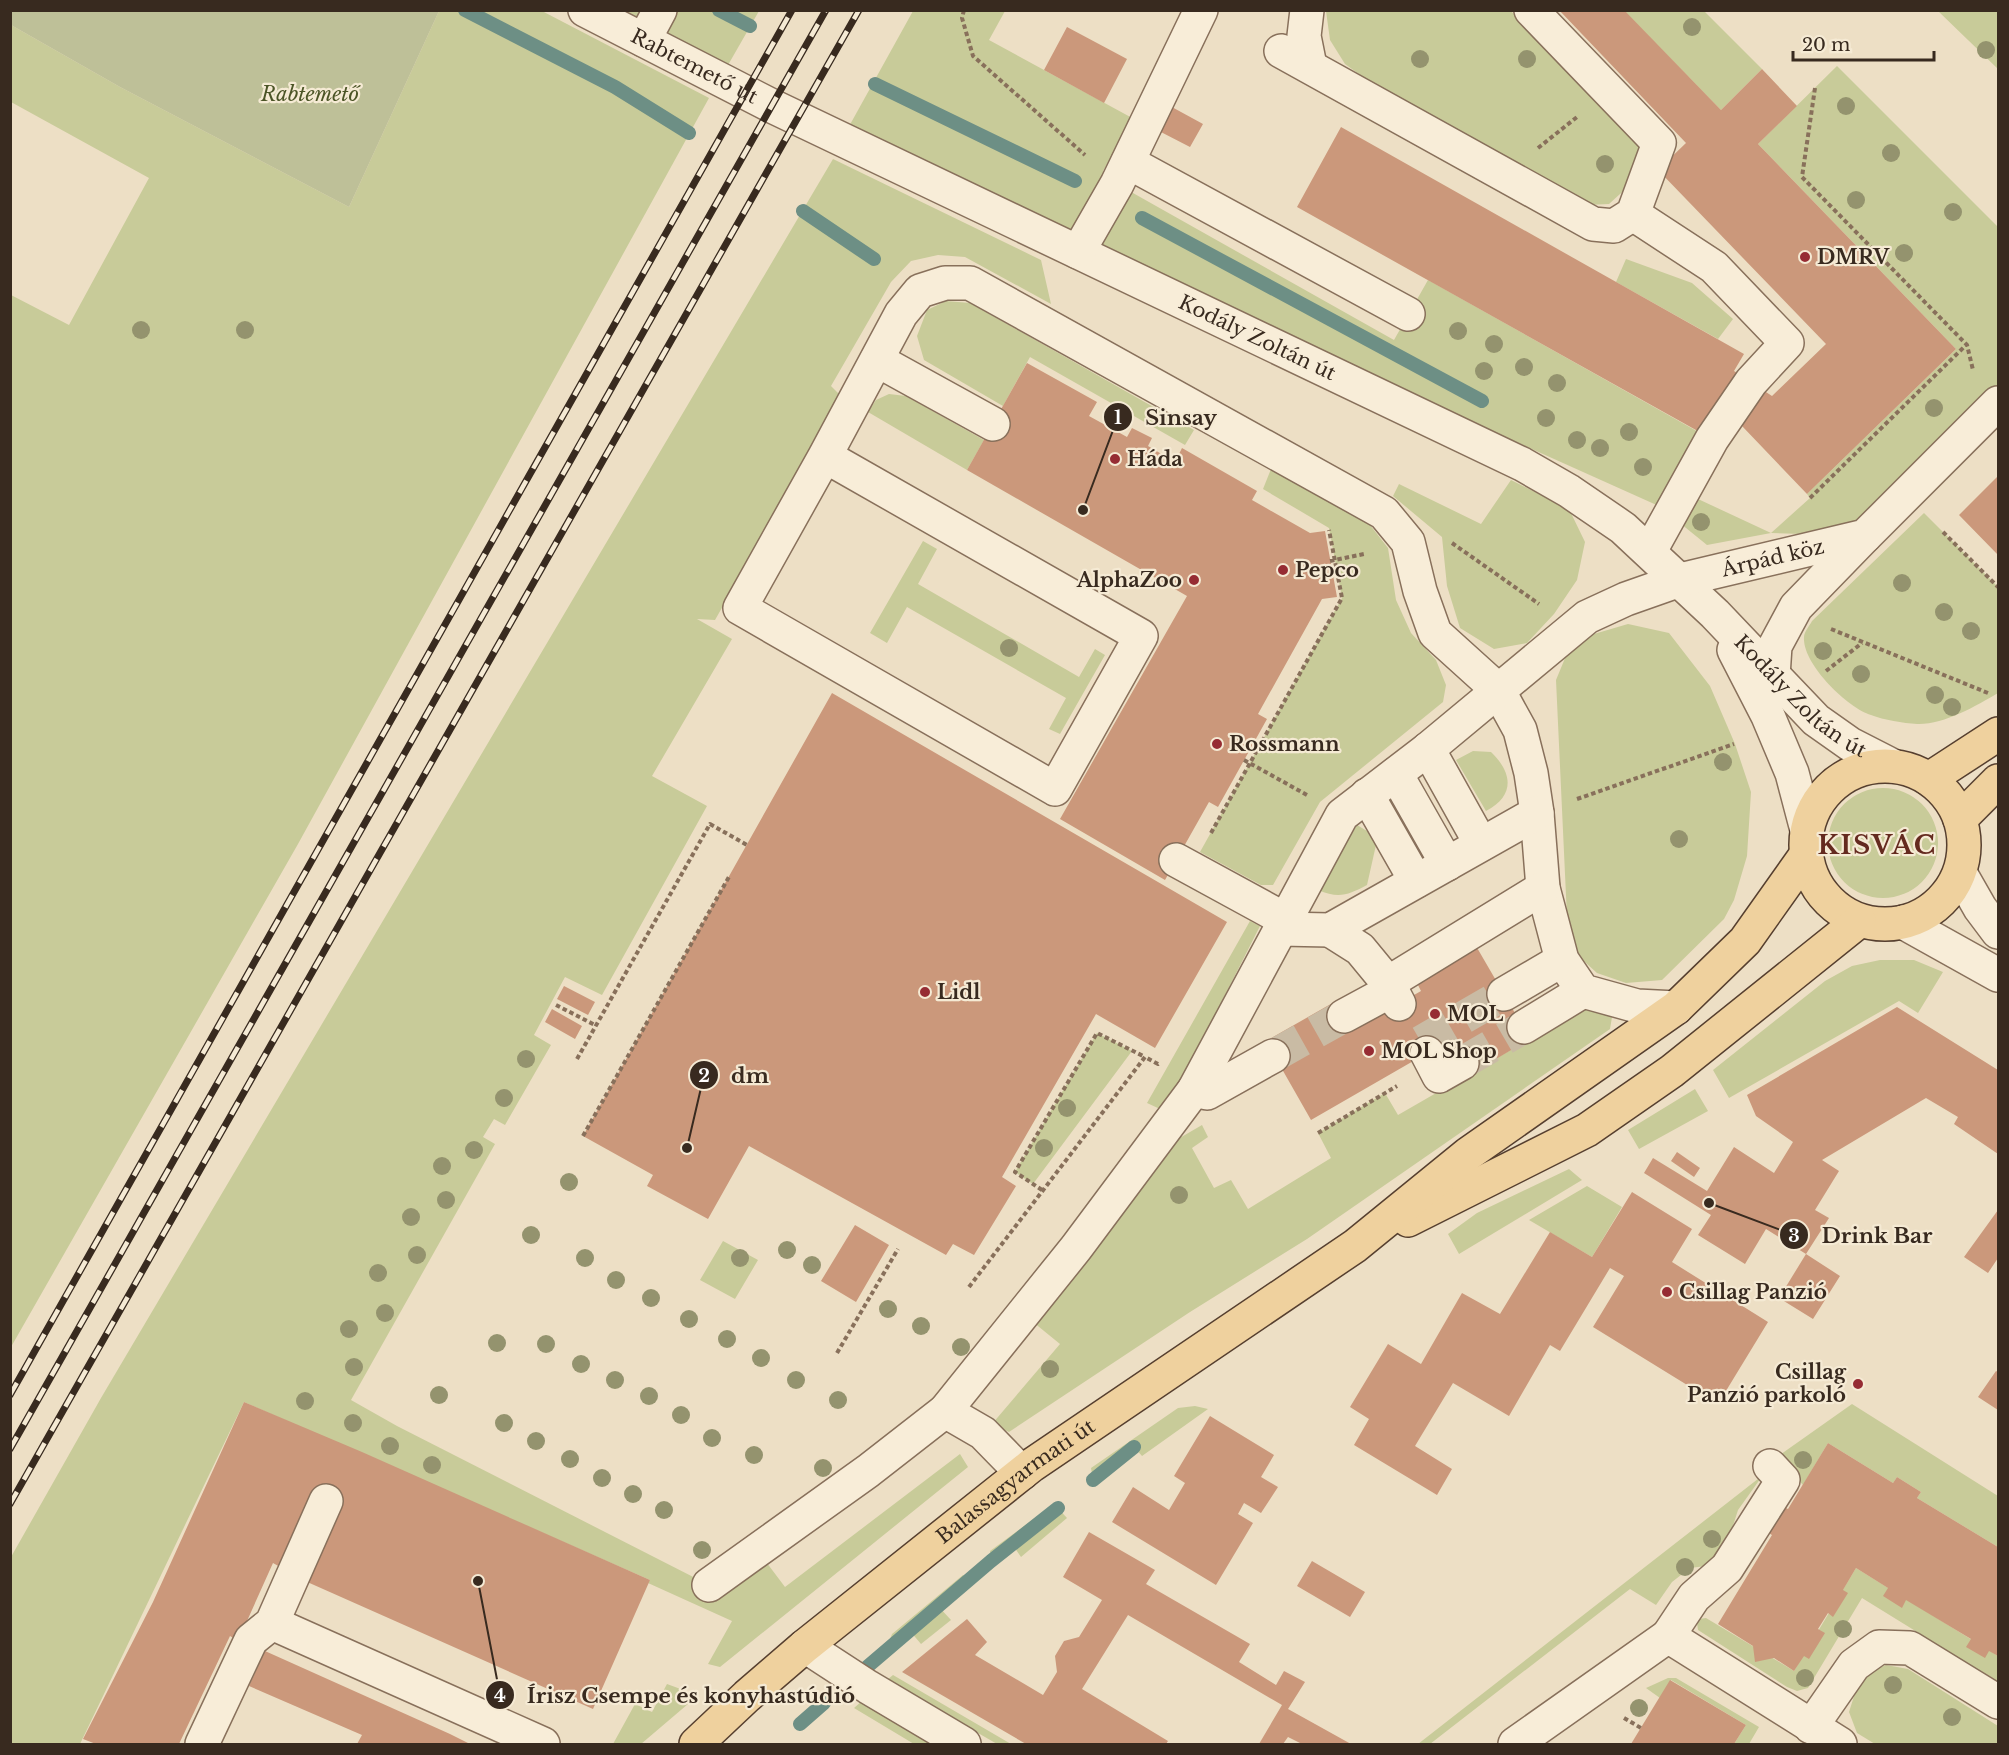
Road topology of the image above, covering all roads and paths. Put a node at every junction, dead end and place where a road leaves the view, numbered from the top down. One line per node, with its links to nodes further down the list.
1 (585, 10): 7 (street, Rabtemető út)
2 (660, 10): 7 (street)
3 (964, 10): 12 (path)
4 (1201, 10): 12 (street)
5 (1307, 10): 9 (street)
6 (1531, 10): 13 (street)
7 (644, 40): 11 (street, Rabtemető út)
8 (1281, 51): 9 (street)
9 (1310, 66): 13 (street)
10 (1815, 88): 16 (path)
11 (772, 106): 14 (street, Kodály Zoltán út)
12 (1123, 173): 14 (street); 15 (street)
13 (1633, 214): 25 (street)
14 (1078, 252): 25 (street, Kodály Zoltán út)
15 (1408, 314)
16 (1967, 345): 18 (path); 21 (path)
17 (877, 360): 19 (street); 20 (street); 33 (street)
18 (1991, 410): 24 (street, Árpád köz)
19 (993, 424)
20 (825, 456): 20 (street)
21 (1810, 498)
22 (1329, 528): 39 (path)
23 (1943, 532): 27 (path)
24 (1865, 536): 26 (street, Árpád köz); 32 (street, Árpád köz)
25 (1650, 551): 26 (street, Kodály Zoltán út)
26 (1680, 580): 28 (street, Kodály Zoltán út); 33 (street, Árpád köz)
27 (1998, 587)
28 (1715, 614): 32 (street, Kodály Zoltán út); 48 (street, Kodály Zoltán út)
29 (1827, 627): 30 (path)
30 (1862, 642): 31 (path); 34 (path)
31 (1820, 675)
32 (1773, 676): 40 (street, Kodály Zoltán út)
33 (1498, 690): 37 (street, Árpád köz); 45 (street)
34 (1994, 696)
35 (1998, 734): 42 (main road)
36 (1735, 744): 45 (path)
37 (1428, 749): 41 (street, Árpád köz); 49 (street)
38 (1244, 760): 39 (path)
39 (1250, 764): 46 (path); 51 (path)
40 (1893, 765): 42 (main road); 48 (main road)
41 (1396, 774): 44 (street, Árpád köz); 52 (street)
42 (1929, 779): 47 (main road)
43 (1998, 781): 47 (main road)
44 (1367, 795): 46 (street, Árpád köz); 55 (street)
45 (1537, 813): 49 (street); 56 (street)
46 (1342, 815): 59 (street)
47 (1960, 819): 53 (main road)
48 (1806, 843): 57 (main road); 68 (main road)
49 (1481, 844): 52 (street)
50 (747, 845): 70 (path)
51 (1184, 864): 59 (street)
52 (1447, 864): 55 (street)
53 (1960, 873): 58 (main road); 61 (street)
54 (730, 875): 79 (path)
55 (1416, 881): 60 (street)
56 (1543, 888): 62 (street); 65 (street)
57 (1859, 921): 58 (main road); 81 (main road)
58 (1903, 922): 63 (street)
59 (1283, 924): 60 (street); 77 (street)
60 (1330, 930): 65 (street)
61 (1998, 932)
62 (1562, 960): 64 (street); 66 (street)
63 (1998, 975)
64 (1583, 991): 68 (street); 71 (street)
65 (1393, 992): 69 (street)
66 (1504, 994)
67 (556, 1005): 70 (path)
68 (1676, 1008): 81 (main road)
69 (1344, 1016)
70 (595, 1025): 75 (path)
71 (1524, 1027)
72 (1164, 1054): 74 (path)
73 (1273, 1056): 77 (street)
74 (1145, 1057): 80 (path); 80 (path)
75 (577, 1059)
76 (1441, 1061): 78 (path)
77 (1201, 1092): 85 (street)
78 (1318, 1133)
79 (583, 1136)
80 (1042, 1190): 83 (path)
81 (1355, 1246): 87 (main road, Balassagyarmati út)
82 (898, 1249): 84 (path)
83 (969, 1287)
84 (837, 1353)
85 (945, 1411): 87 (street); 89 (street)
86 (1770, 1466): 91 (street)
87 (1022, 1473): 92 (main road, Balassagyarmati út)
88 (326, 1501): 90 (street)
89 (709, 1586)
90 (272, 1623): 95 (street); 96 (street)
91 (1668, 1636): 94 (street); 99 (street)
92 (805, 1646): 97 (main road, Balassagyarmati út); 98 (street)
93 (1998, 1702): 94 (street)
94 (1811, 1726): 100 (street)
95 (202, 1744)
96 (543, 1744)
97 (696, 1744)
98 (964, 1744)
99 (1515, 1744)
100 (1840, 1744)

